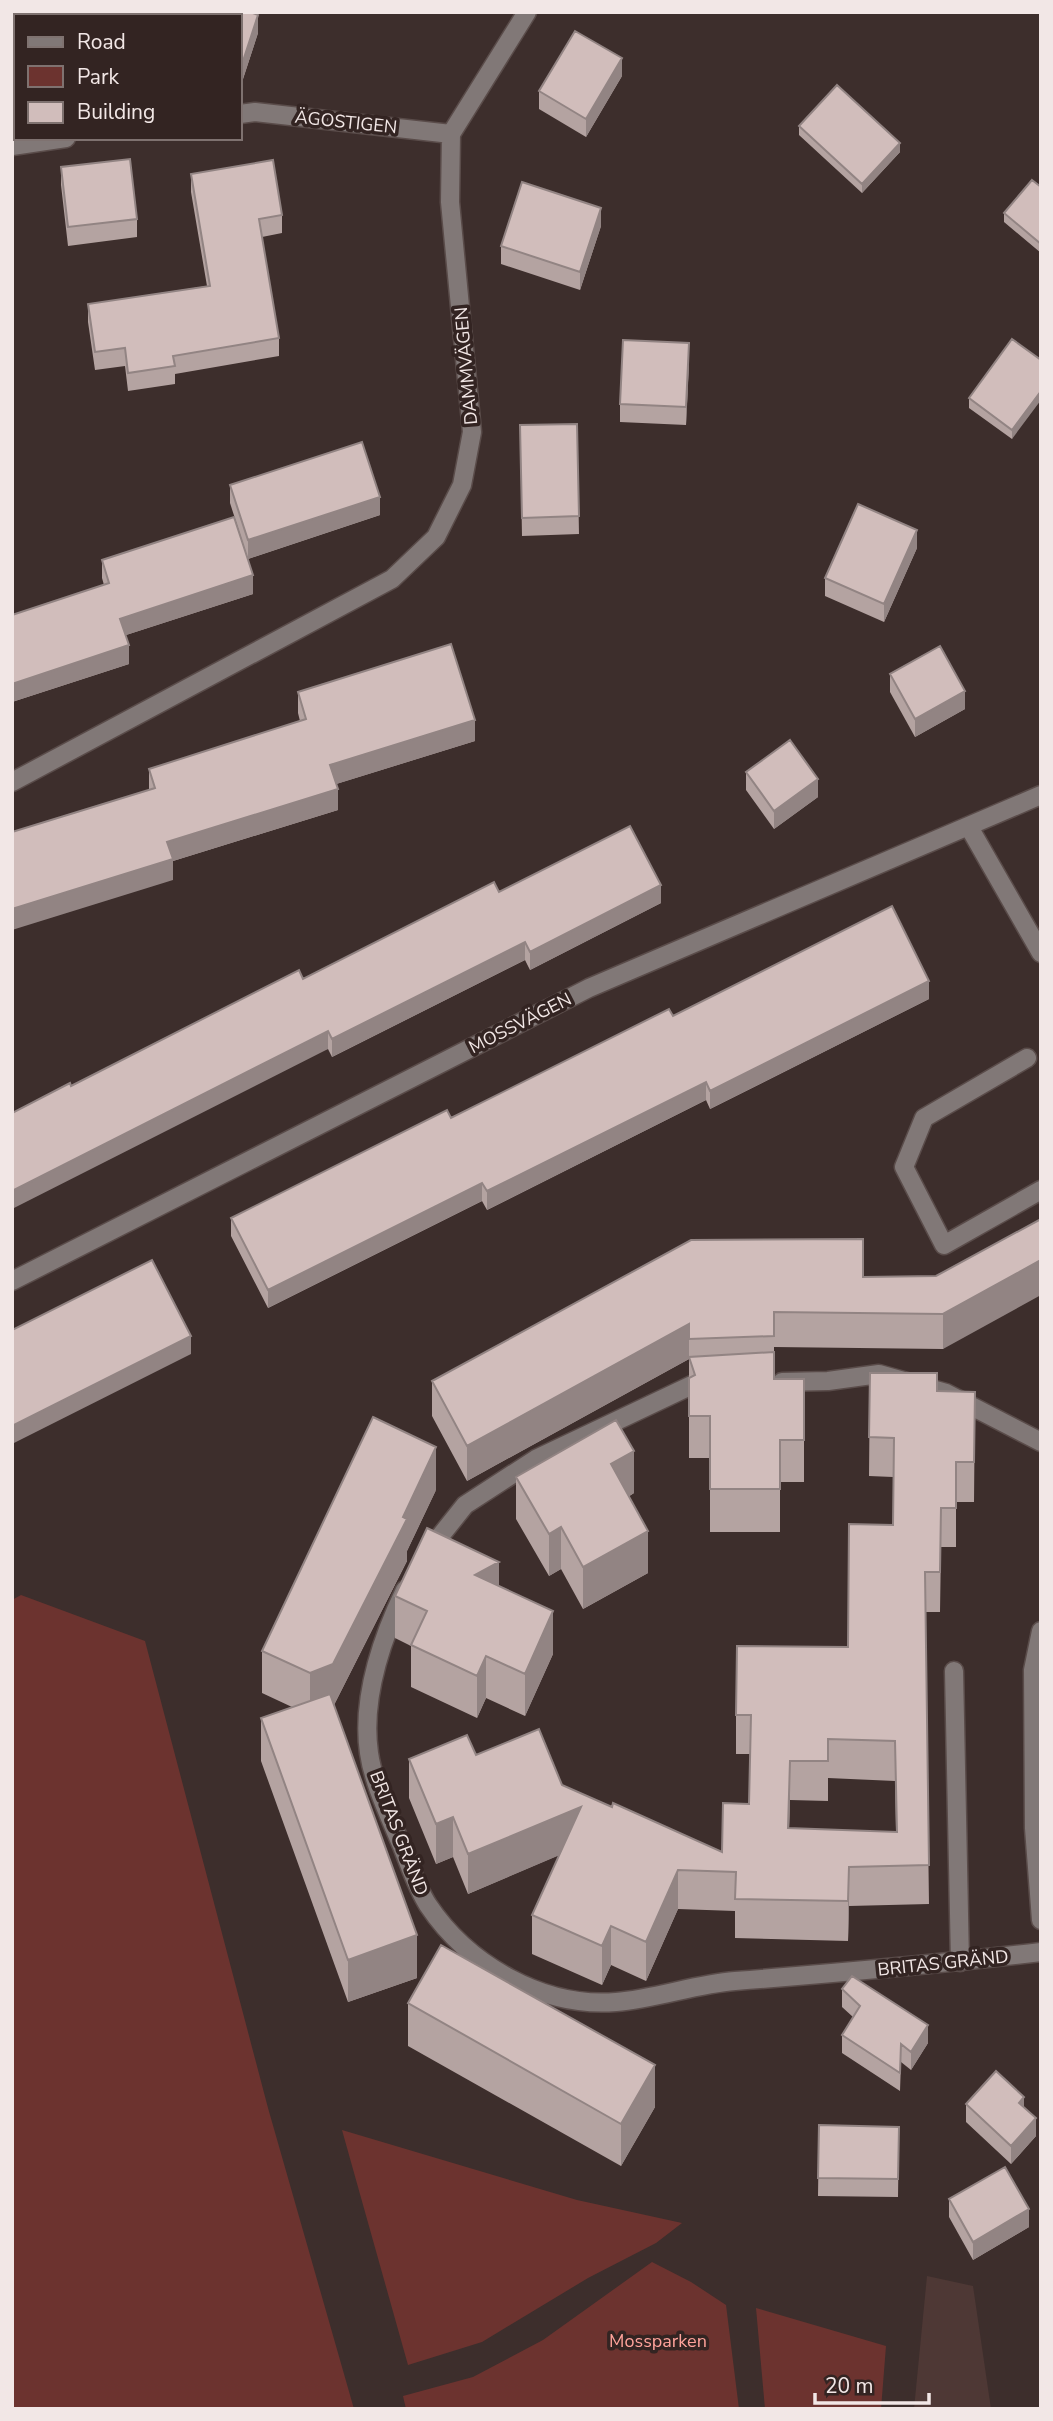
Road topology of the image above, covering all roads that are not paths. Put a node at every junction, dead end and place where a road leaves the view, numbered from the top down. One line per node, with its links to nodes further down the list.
1 (527, 12): 3 (street)
2 (242, 114): 3 (street, ÄGOSTIGEN)
3 (451, 134): 6 (street, DAMMVÄGEN)
4 (52, 140): 5 (street)
5 (12, 146)
6 (12, 782)
7 (1040, 797): 8 (street, MOSSVÄGEN)
8 (969, 827): 9 (street); 12 (street, MOSSVÄGEN)
9 (1041, 953)
10 (1027, 1058): 11 (street)
11 (1041, 1190)
12 (12, 1281)
13 (733, 1383): 20 (street, BRITAS GRÄND)
14 (760, 1383): 15 (street)
15 (1041, 1442)
16 (1041, 1631): 18 (street)
17 (954, 1671): 20 (street)
18 (1041, 1920)
19 (1041, 1952): 20 (street, BRITAS GRÄND)
20 (960, 1962)

